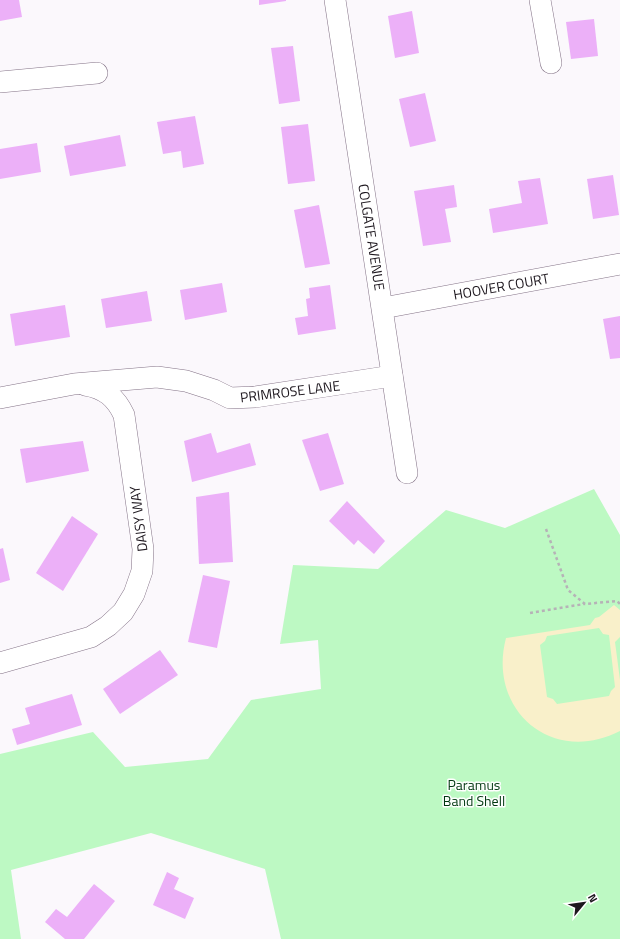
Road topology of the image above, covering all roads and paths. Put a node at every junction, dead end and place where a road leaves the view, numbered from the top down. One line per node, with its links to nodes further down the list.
1 (335, 0): 7 (street, COLGATE AVENUE)
2 (540, 0): 3 (street)
3 (551, 64)
4 (97, 73): 5 (street)
5 (0, 82)
6 (620, 264): 7 (street, HOOVER COURT)
7 (383, 308): 8 (street, COLGATE AVENUE)
8 (392, 376): 9 (street, PRIMROSE LANE); 11 (street, COLGATE AVENUE)
9 (81, 384): 10 (street, PRIMROSE LANE); 16 (street, DAISY WAY)
10 (0, 398)
11 (407, 473)
12 (546, 530): 13 (path)
13 (585, 604): 14 (path); 15 (path)
14 (620, 604)
15 (530, 613)
16 (0, 663)

